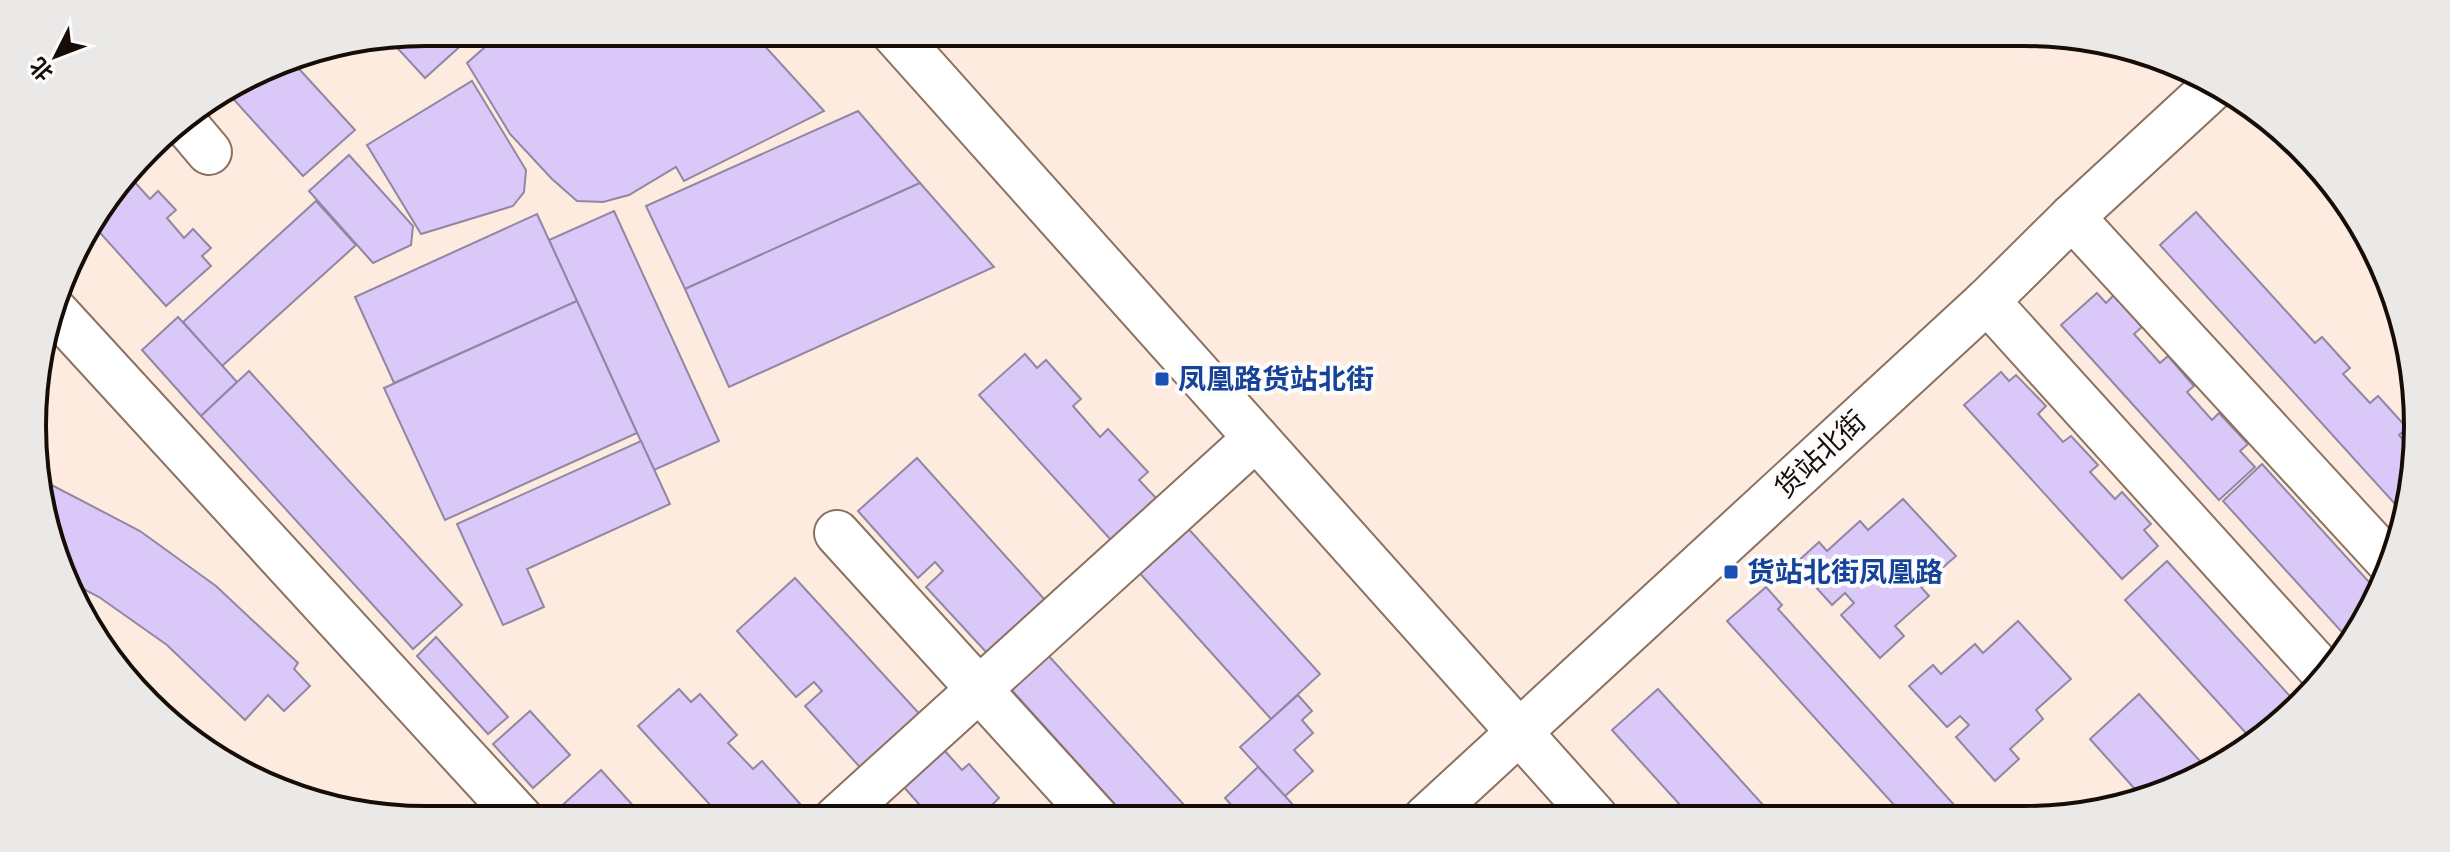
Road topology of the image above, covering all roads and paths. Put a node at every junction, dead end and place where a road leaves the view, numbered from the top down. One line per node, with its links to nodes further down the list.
1 (906, 46): 6 (street)
2 (2207, 93): 3 (street, 货站北街)
3 (2072, 217): 4 (street, 货站北街); 8 (street)
4 (1987, 301): 9 (street); 11 (street, 货站北街)
5 (62, 318): 12 (street)
6 (1256, 438): 10 (street); 11 (street)
7 (837, 533): 10 (street)
8 (2382, 554)
9 (2318, 666)
10 (979, 689): 13 (street); 14 (street)
11 (1518, 731): 15 (street, 货站北街); 16 (street)
12 (509, 806)
13 (850, 806)
14 (1085, 806)
15 (1439, 806)
16 (1585, 806)

